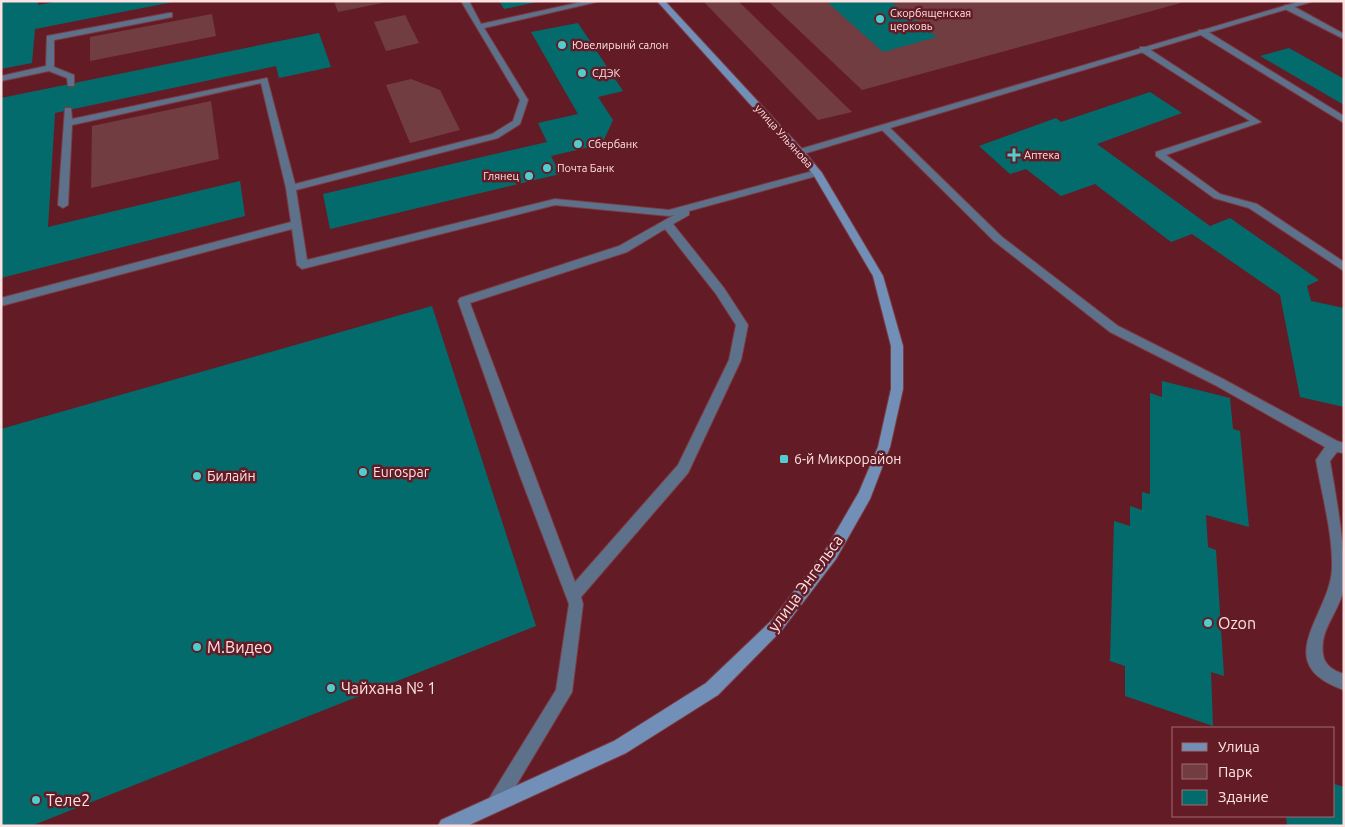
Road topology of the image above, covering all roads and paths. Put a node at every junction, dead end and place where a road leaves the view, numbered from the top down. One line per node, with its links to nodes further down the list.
1 (464, 1): 7 (street)
2 (596, 1): 7 (street)
3 (661, 1): 18 (main road, улица Ульянова)
4 (1310, 1): 5 (street)
5 (1288, 8): 8 (street); 9 (street)
6 (169, 15): 11 (street)
7 (479, 27): 20 (street)
8 (1202, 32): 10 (street); 15 (street)
9 (1344, 37)
10 (1143, 49): 17 (street); 25 (street)
11 (50, 68): 12 (street); 13 (street)
12 (1, 79)
13 (70, 84)
14 (68, 110): 16 (street)
15 (1344, 120)
16 (67, 123): 20 (street); 21 (street)
17 (885, 128): 18 (street); 28 (street)
18 (800, 152): 19 (main road, улица Ульянова)
19 (817, 173): 22 (street); 27 (main road, улица Ульянова)
20 (291, 188): 23 (street)
21 (63, 204)
22 (695, 206): 23 (street); 24 (street)
23 (296, 224): 26 (street)
24 (667, 224): 29 (street); 29 (street)
25 (1344, 267)
26 (1, 302)
27 (897, 346): 31 (main road, улица Энгельса)
28 (1339, 447): 30 (street)
29 (573, 595): 31 (street)
30 (1344, 682)
31 (496, 803): 32 (main road, улица Энгельса)
32 (447, 826)

